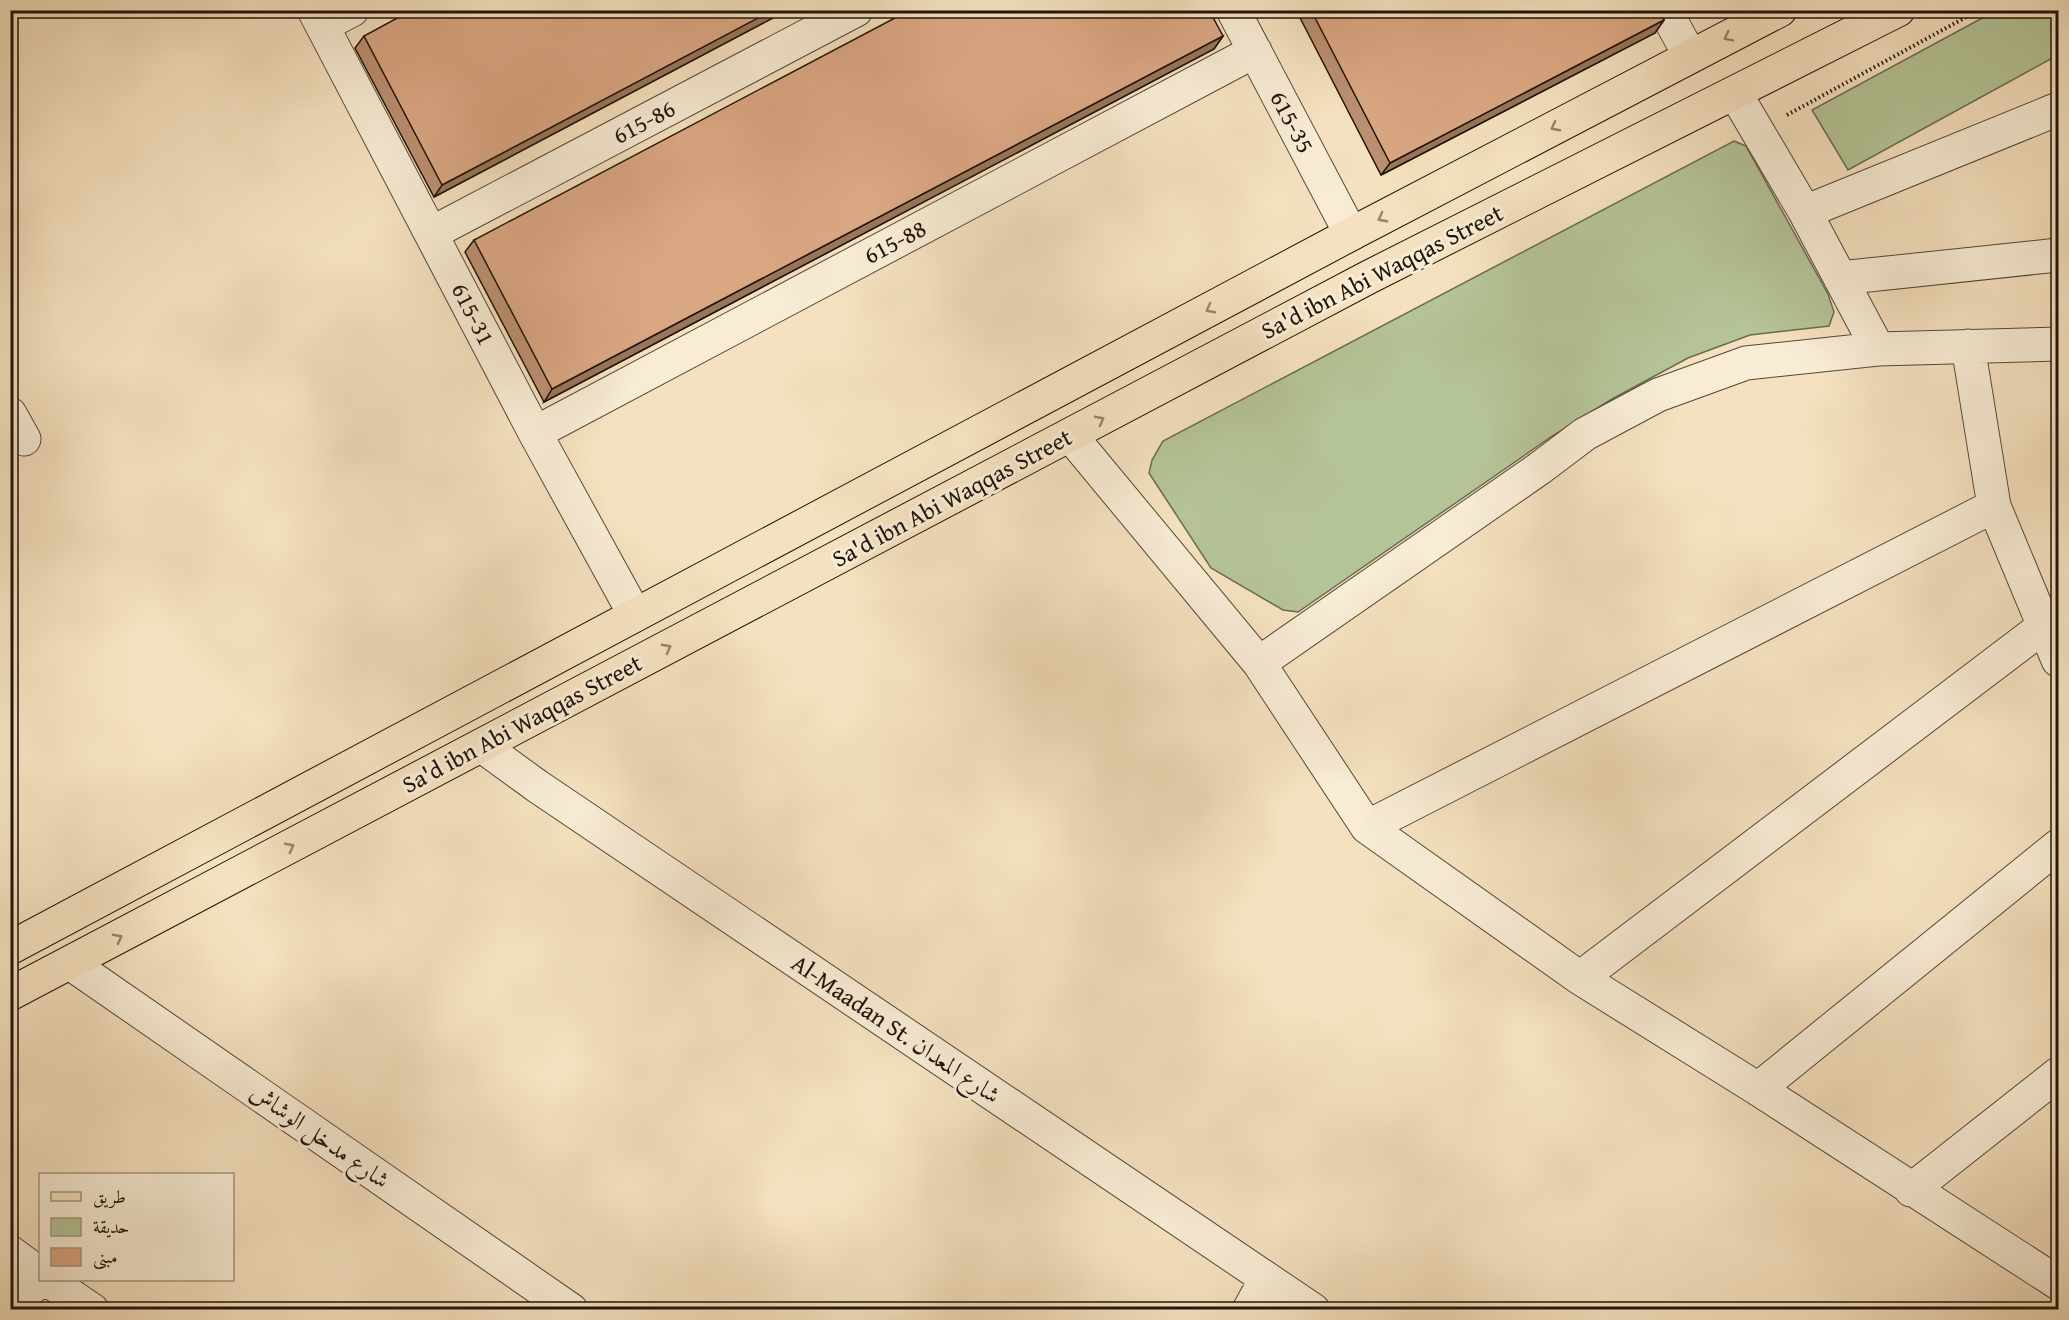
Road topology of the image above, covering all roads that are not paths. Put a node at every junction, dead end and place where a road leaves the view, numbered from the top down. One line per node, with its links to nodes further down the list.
1 (352, 10): 7 (street)
2 (856, 10): 13 (street, 615-86)
3 (1233, 10): 8 (street, 615-35)
4 (1665, 10): 9 (street)
5 (1780, 10): 9 (main road, Sa'd ibn Abi Waqqas Street, one-way to 9)
6 (1898, 10): 10 (main road, Sa'd ibn Abi Waqqas Street)
7 (319, 18): 13 (street, 615-31)
8 (1255, 51): 14 (street, 615-35); 20 (street, 615-88)
9 (1690, 56): 14 (main road, Sa'd ibn Abi Waqqas Street, one-way to 14)
10 (1735, 93): 12 (street); 21 (main road, Sa'd ibn Abi Waqqas Street, one-way to 10)
11 (2058, 109): 12 (street)
12 (1804, 212): 16 (street)
13 (432, 233): 20 (street, 615-31)
14 (1351, 234): 23 (main road, Sa'd ibn Abi Waqqas Street, one-way to 23)
15 (2058, 255): 16 (street)
16 (1840, 278): 19 (street)
17 (2058, 344): 18 (street)
18 (1968, 346): 19 (street); 22 (street)
19 (1878, 349): 26 (street)
20 (535, 433): 23 (street, 615-31)
21 (1070, 435): 26 (street); 27 (main road, Sa'd ibn Abi Waqqas Street, one-way to 21)
22 (1994, 506): 24 (street); 28 (street)
23 (635, 615): 30 (main road, Sa'd ibn Abi Waqqas Street)
24 (2043, 627): 25 (street); 32 (street)
25 (2058, 660)
26 (1259, 663): 28 (street)
27 (482, 746): 31 (main road, Sa'd ibn Abi Waqqas Street, one-way to 27); 39 (street, Al-Maadan St. شارع المعدان)
28 (1367, 828): 32 (street)
29 (2058, 846): 35 (street)
30 (10, 948)
31 (70, 963): 33 (main road, Sa'd ibn Abi Waqqas Street); 45 (street, شارع مدخل الوشاش)
32 (1580, 978): 35 (street)
33 (10, 994)
34 (2058, 1074): 36 (street)
35 (1758, 1089): 36 (street)
36 (1911, 1190): 42 (street)
37 (10, 1252): 38 (street)
38 (39, 1273)
39 (1266, 1279): 46 (street); 47 (street, Al-Maadan St. شارع المعدان)
40 (41, 1281): 43 (street)
41 (49, 1281): 44 (street)
42 (2058, 1283)
43 (10, 1303)
44 (92, 1310)
45 (570, 1310)
46 (1249, 1310)
47 (1313, 1310)

